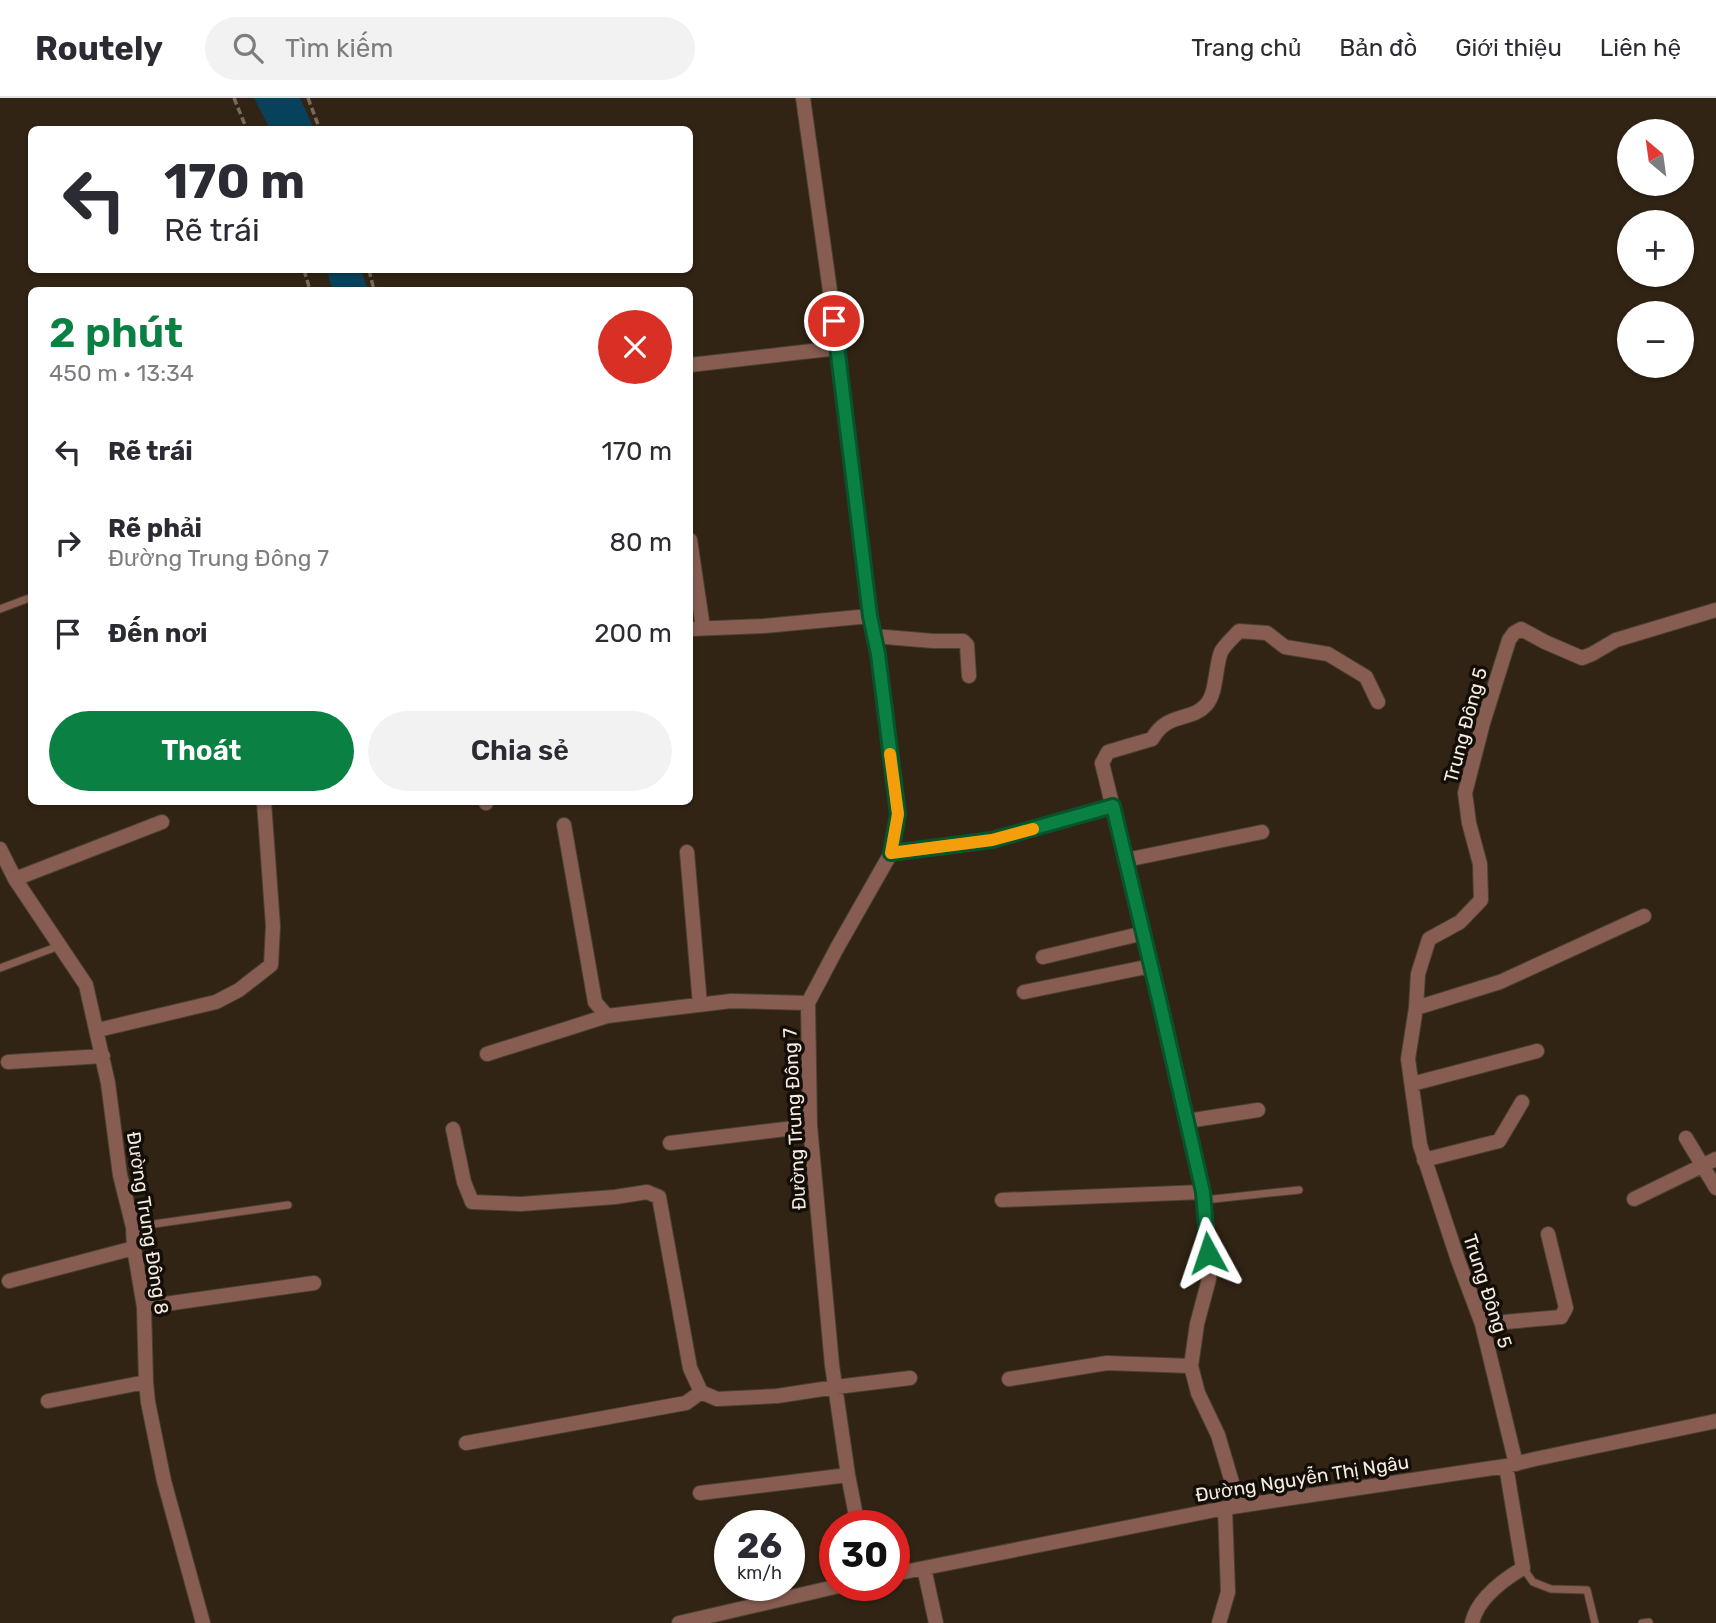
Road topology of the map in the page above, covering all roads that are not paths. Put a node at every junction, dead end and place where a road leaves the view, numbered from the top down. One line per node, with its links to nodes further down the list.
1 (804, 102): 2 (street, Đường Trung Đông 7)
2 (838, 348): 3 (street); 8 (street, Đường Trung Đông 7)
3 (693, 365)
4 (693, 584): 9 (street)
5 (28, 599): 6 (lane)
6 (0, 610)
7 (1716, 610): 32 (street, Trung Đông 5)
8 (870, 616): 9 (street); 10 (street, Đường Trung Đông 7)
9 (696, 628)
10 (874, 636): 11 (street); 20 (street, Đường Trung Đông 7)
11 (969, 676)
12 (1378, 702): 14 (street)
13 (264, 805): 34 (street)
14 (1113, 806): 20 (lane); 21 (street)
15 (163, 822): 22 (street)
16 (564, 825): 33 (street)
17 (1262, 832): 21 (street)
18 (0, 849): 22 (street, Đường Trung Đông 8)
19 (687, 852): 31 (street)
20 (891, 853): 30 (street, Đường Trung Đông 7)
21 (1126, 860): 24 (street)
22 (15, 879): 25 (street, Đường Trung Đông 8)
23 (1644, 916): 32 (street)
24 (1144, 933): 26 (street); 27 (street)
25 (60, 945): 28 (lane); 34 (street, Đường Trung Đông 8)
26 (1043, 957)
27 (1151, 966): 29 (street); 42 (street)
28 (0, 968)
29 (1024, 992)
30 (808, 1003): 31 (street); 43 (street, Đường Trung Đông 7)
31 (700, 1005): 33 (street)
32 (1416, 1008): 39 (street, Trung Đông 5)
33 (607, 1016): 36 (street)
34 (97, 1030): 37 (street, Đường Trung Đông 8)
35 (1537, 1051): 39 (street)
36 (486, 1054)
37 (103, 1056): 38 (street); 55 (street, Đường Trung Đông 8)
38 (8, 1062)
39 (1412, 1084): 47 (street, Trung Đông 5)
40 (1522, 1102): 47 (street)
41 (1258, 1110): 42 (street)
42 (1187, 1121): 51 (street)
43 (810, 1126): 46 (street); 66 (street, Đường Trung Đông 7)
44 (453, 1129): 67 (street)
45 (1685, 1138): 48 (street)
46 (670, 1143)
47 (1424, 1160): 61 (street, Trung Đông 5)
48 (1709, 1163): 49 (street); 52 (street)
49 (1716, 1188)
50 (1299, 1190): 51 (lane)
51 (1203, 1196): 53 (street); 62 (street)
52 (1634, 1199)
53 (1002, 1200)
54 (288, 1205): 55 (lane)
55 (133, 1227): 57 (street, Đường Trung Đông 8)
56 (1548, 1234): 61 (street)
57 (134, 1248): 58 (street); 60 (street, Đường Trung Đông 8)
58 (9, 1281)
59 (314, 1283): 60 (street)
60 (144, 1307): 65 (street, Đường Trung Đông 8)
61 (1482, 1324): 71 (street, Trung Đông 5)
62 (1191, 1367): 64 (street); 74 (street)
63 (910, 1378): 66 (street)
64 (1009, 1380)
65 (146, 1382): 68 (street); 80 (street, Đường Trung Đông 8)
66 (836, 1387): 67 (street); 72 (street, Đường Trung Đông 7)
67 (701, 1392): 70 (street)
68 (48, 1401)
69 (1716, 1420): 71 (street, Đường Nguyễn Thị Ngâu)
70 (466, 1443)
71 (1511, 1465): 74 (street, Đường Nguyễn Thị Ngâu); 77 (street, Trung Đông 5)
72 (848, 1475): 73 (street); 75 (street, Đường Trung Đông 7)
73 (700, 1493)
74 (1232, 1507): 76 (street, Đường Nguyễn Thị Ngâu); 83 (street)
75 (855, 1510)
76 (924, 1568): 78 (street, Đường Nguyễn Thị Ngâu); 82 (street)
77 (1523, 1568): 84 (street); 85 (lane)
78 (910, 1571)
79 (819, 1591): 81 (street)
80 (203, 1623)
81 (679, 1623)
82 (936, 1623)
83 (1219, 1623)
84 (1472, 1623)
85 (1595, 1623)

